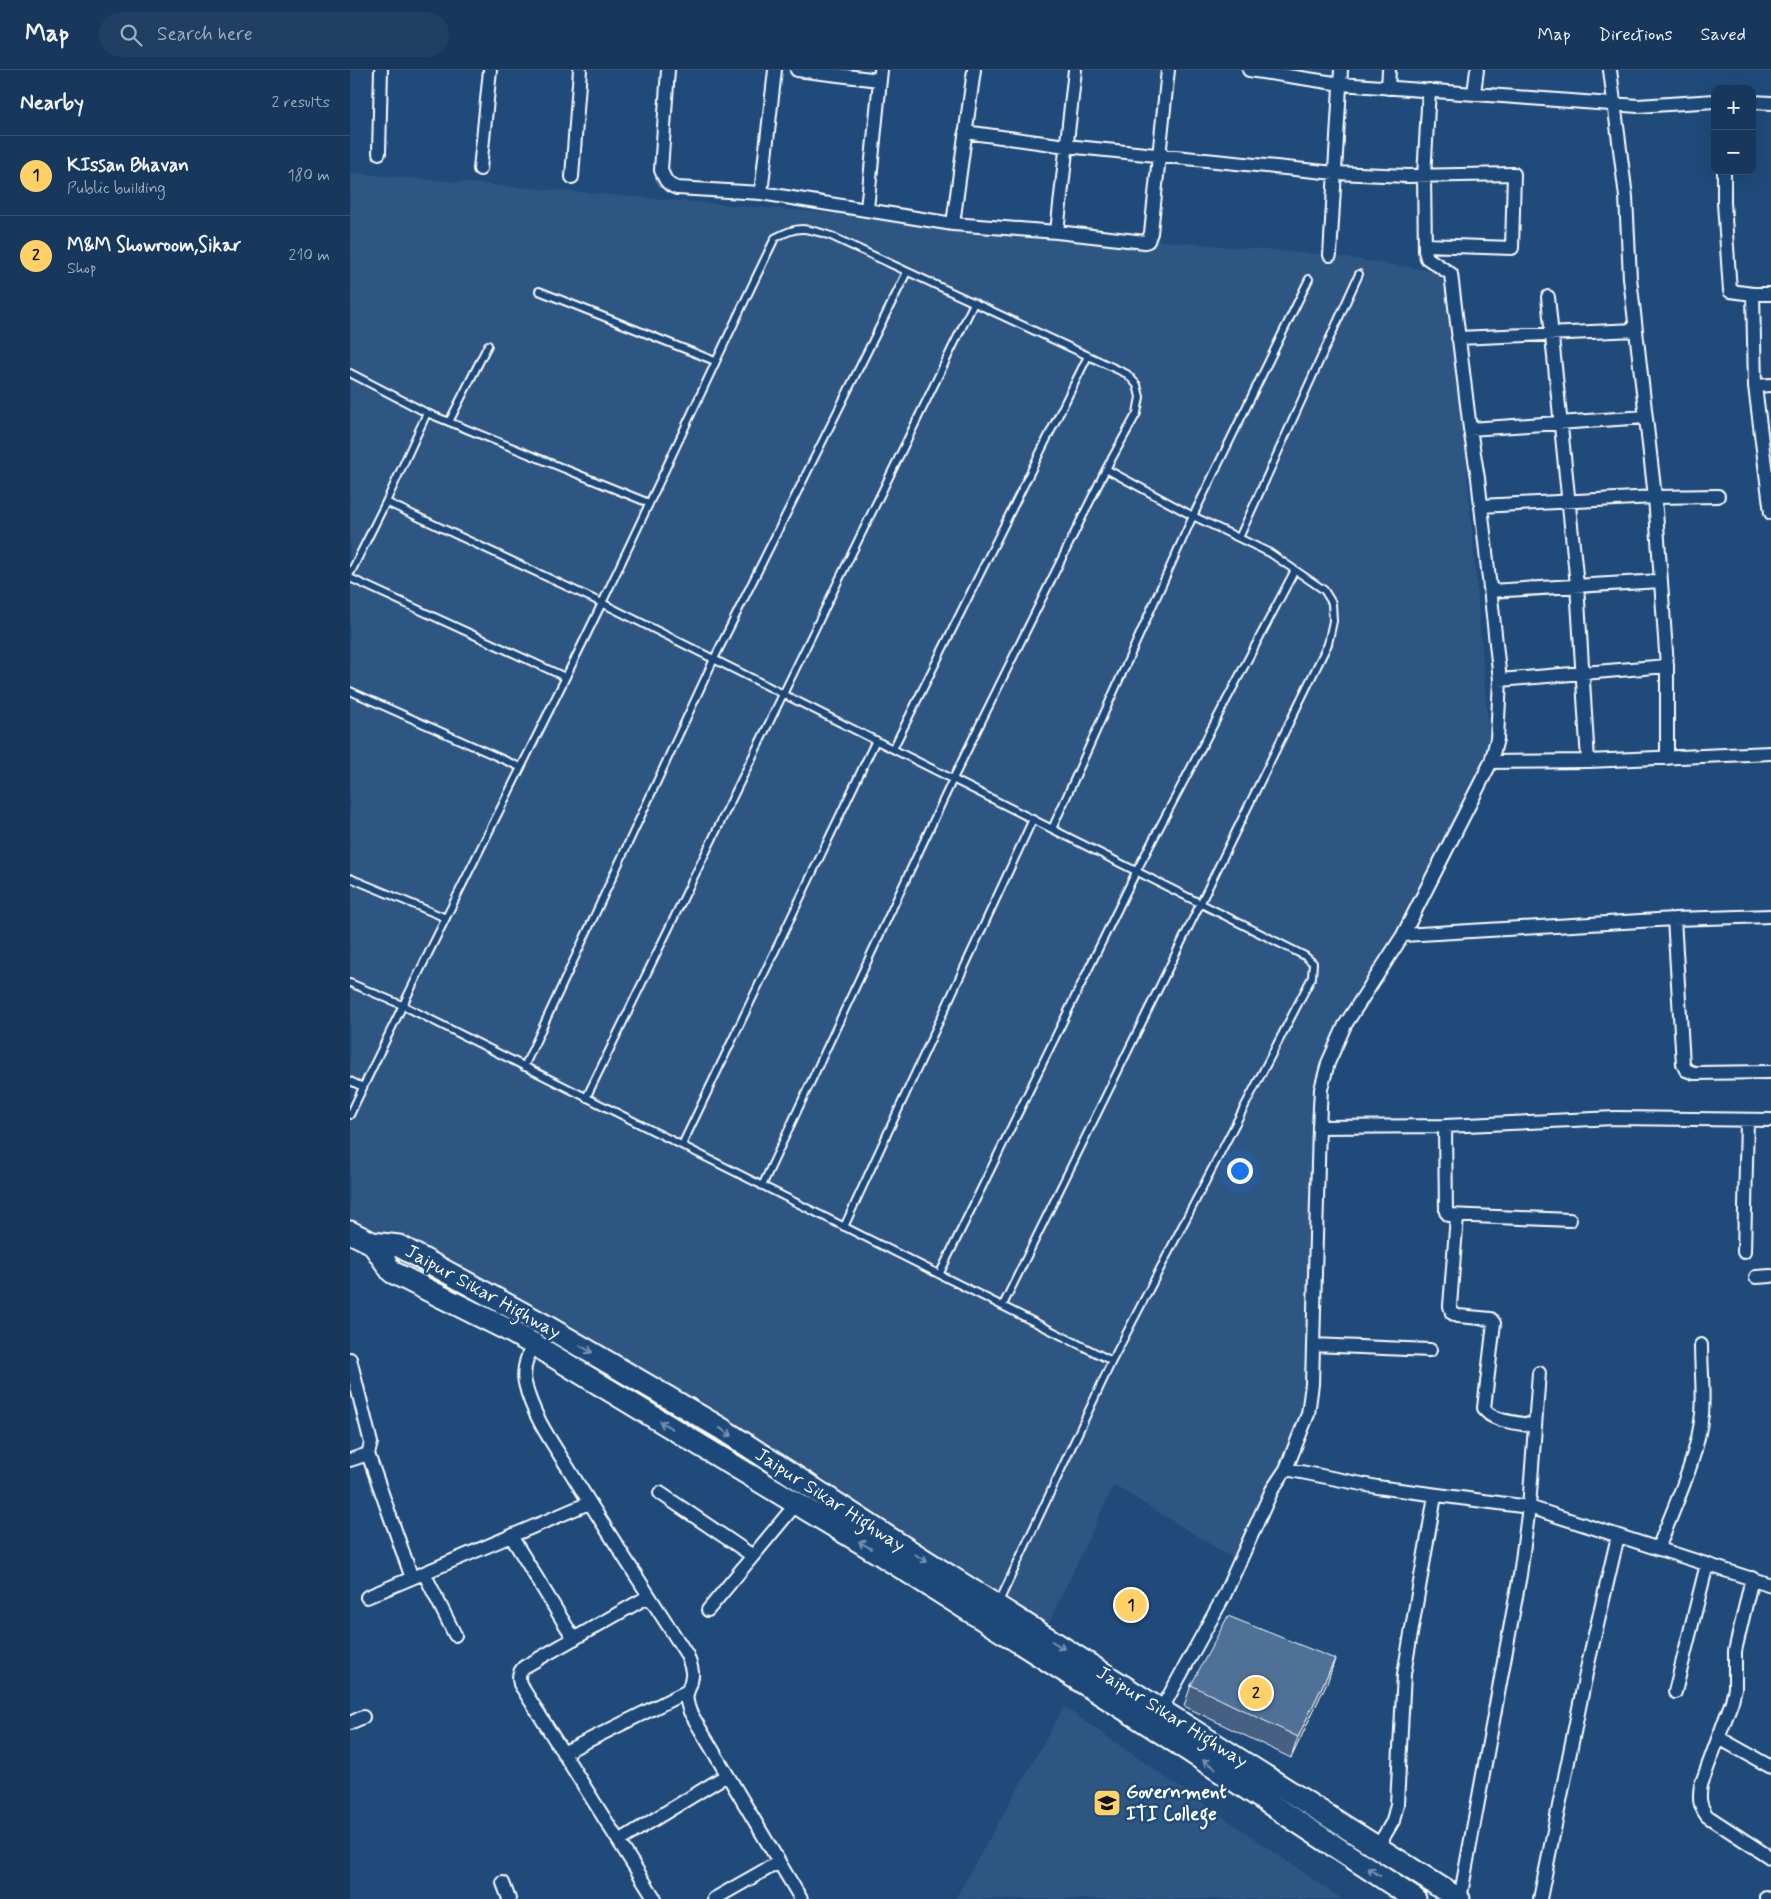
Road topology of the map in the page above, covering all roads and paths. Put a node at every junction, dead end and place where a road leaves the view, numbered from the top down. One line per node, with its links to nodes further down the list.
1 (380, 70): 26 (street)
2 (490, 70): 28 (street)
3 (580, 70): 32 (street)
4 (668, 70): 33 (street)
5 (775, 70): 33 (street)
6 (797, 70): 15 (street)
7 (974, 70): 24 (street)
8 (1075, 70): 25 (street)
9 (1168, 70): 27 (street)
10 (1249, 70): 16 (street)
11 (1341, 70): 16 (street)
12 (1389, 70): 17 (street)
13 (1477, 70): 19 (street)
14 (1610, 70): 23 (street)
15 (880, 75): 34 (street)
16 (1341, 84): 17 (street); 29 (street)
17 (1388, 88): 18 (street)
18 (1429, 90): 19 (street); 31 (street)
19 (1474, 93): 23 (street)
20 (1711, 100): 23 (street)
21 (1756, 102): 22 (street)
22 (1771, 103)
23 (1614, 104): 47 (street)
24 (965, 132): 25 (street); 35 (street)
25 (1066, 146): 27 (street); 36 (street)
26 (379, 153)
27 (1160, 156): 29 (street); 36 (street)
28 (480, 169)
29 (1335, 173): 31 (street); 38 (street)
30 (1724, 175): 43 (street)
31 (1424, 176): 37 (street); 37 (street)
32 (572, 177)
33 (761, 193): 34 (street)
34 (866, 209): 35 (street)
35 (953, 224): 36 (street)
36 (1058, 232)
37 (1425, 245): 49 (street)
38 (1330, 255)
39 (907, 272): 46 (lane); 52 (lane); 79 (lane)
40 (1359, 274): 71 (lane)
41 (1309, 279): 70 (lane)
42 (539, 291): 52 (lane)
43 (1753, 294): 44 (street); 55 (street)
44 (1771, 294)
45 (1548, 297): 48 (street)
46 (974, 303): 51 (lane); 85 (lane)
47 (1636, 330): 48 (street); 57 (street)
48 (1552, 333): 49 (street); 59 (street)
49 (1458, 338): 60 (street)
50 (488, 345): 58 (lane)
51 (1088, 356): 62 (lane); 87 (lane)
52 (715, 361): 67 (lane)
53 (350, 373): 56 (lane)
54 (1771, 385): 55 (street)
55 (1755, 386): 61 (street)
56 (427, 413): 58 (lane); 66 (lane)
57 (1646, 417): 59 (street); 64 (street)
58 (449, 422): 67 (lane)
59 (1561, 422): 60 (street); 65 (street)
60 (1470, 429): 68 (street)
61 (1768, 467): 69 (street)
62 (1106, 469): 70 (lane); 93 (lane)
63 (1718, 496): 64 (street)
64 (1655, 497): 65 (street); 75 (street)
65 (1569, 501): 68 (street); 76 (street)
66 (386, 502): 73 (lane); 78 (lane)
67 (649, 503): 78 (lane)
68 (1481, 506): 77 (street)
69 (1771, 513)
70 (1193, 516): 71 (lane); 95 (lane)
71 (1239, 538): 72 (lane)
72 (1295, 570): 96 (lane); 98 (lane)
73 (350, 574)
74 (350, 578): 82 (lane)
75 (1661, 581): 76 (street); 80 (street)
76 (1577, 585): 77 (street); 81 (street)
77 (1490, 591): 83 (street)
78 (602, 603): 79 (lane); 82 (lane)
79 (714, 659): 85 (lane); 105 (lane)
80 (1666, 666): 81 (street); 89 (street)
81 (1582, 674): 83 (street); 90 (street)
82 (565, 677): 92 (lane)
83 (1500, 680): 91 (street)
84 (350, 691): 92 (lane)
85 (784, 694): 86 (lane); 109 (lane)
86 (876, 740): 87 (lane); 115 (lane)
87 (893, 749): 93 (lane)
88 (1771, 753): 89 (street)
89 (1667, 758): 90 (street)
90 (1588, 761): 91 (street)
91 (1491, 762): 102 (street)
92 (520, 767): 100 (lane)
93 (953, 779): 94 (lane); 116 (lane)
94 (1033, 819): 95 (lane); 119 (lane)
95 (1052, 829): 96 (lane)
96 (1136, 872): 98 (lane); 123 (lane)
97 (350, 878): 100 (lane)
98 (1201, 904): 126 (lane); 133 (lane)
99 (1771, 916): 101 (street)
100 (446, 918): 104 (lane)
101 (1674, 919): 102 (street); 106 (street)
102 (1403, 935): 114 (street)
103 (350, 983): 104 (lane)
104 (402, 1005): 105 (lane); 108 (lane)
105 (524, 1066): 109 (lane)
106 (1771, 1072)
107 (350, 1081): 108 (lane)
108 (363, 1087): 110 (lane)
109 (586, 1098): 115 (lane)
110 (350, 1115)
111 (1747, 1120): 112 (street); 113 (street); 122 (street)
112 (1771, 1120)
113 (1445, 1126): 114 (street); 117 (street)
114 (1319, 1127): 129 (street)
115 (682, 1145): 116 (lane)
116 (762, 1186): 119 (lane)
117 (1456, 1216): 118 (street); 135 (street)
118 (1570, 1220)
119 (844, 1227): 123 (lane)
120 (350, 1232): 121 (main road)
121 (372, 1243): 127 (main road, Jaipur Sikar Highway); 128 (main road, Jaipur Sikar Highway)
122 (1744, 1252)
123 (940, 1273): 126 (lane)
124 (1771, 1276): 125 (street)
125 (1756, 1277)
126 (1003, 1306): 133 (lane)
127 (546, 1326): 128 (street); 156 (main road, Jaipur Sikar Highway, one-way to 156)
128 (533, 1344): 141 (street); 142 (main road, Jaipur Sikar Highway, one-way to 128)
129 (1313, 1345): 131 (street); 138 (street)
130 (1701, 1345): 146 (street)
131 (1430, 1350)
132 (350, 1359): 136 (street)
133 (1112, 1361): 156 (lane)
134 (1538, 1373): 135 (street)
135 (1535, 1426): 143 (street)
136 (368, 1454): 137 (street); 150 (street)
137 (350, 1460)
138 (1286, 1469): 140 (street); 162 (street)
139 (660, 1493): 147 (street)
140 (1435, 1496): 143 (street); 169 (street)
141 (589, 1503): 144 (street); 153 (street)
142 (796, 1504): 147 (street); 156 (main road, Jaipur Sikar Highway, one-way to 142)
143 (1529, 1507): 145 (street); 178 (street)
144 (511, 1536): 149 (street); 158 (street)
145 (1618, 1536): 146 (street); 179 (street)
146 (1658, 1549): 148 (street)
147 (752, 1556): 155 (street)
148 (1707, 1564): 151 (street); 160 (street)
149 (424, 1573): 150 (street); 157 (street)
150 (412, 1578): 154 (street)
151 (1752, 1578): 152 (street); 164 (street)
152 (1771, 1585)
153 (649, 1596): 158 (street); 159 (street)
154 (367, 1597)
155 (708, 1610)
156 (991, 1614): 162 (main road, Jaipur Sikar Highway)
157 (455, 1635)
158 (574, 1639): 165 (street)
159 (686, 1692): 165 (street); 167 (street)
160 (1675, 1692)
161 (363, 1717): 163 (street)
162 (1156, 1718): 169 (main road, Jaipur Sikar Highway); 177 (main road, Jaipur Sikar Highway, one-way to 162)
163 (350, 1723)
164 (1719, 1738): 166 (street); 170 (street)
165 (564, 1753): 168 (street)
166 (1771, 1767)
167 (727, 1775): 168 (street); 171 (street)
168 (619, 1841): 174 (street)
169 (1378, 1846): 178 (main road, Jaipur Sikar Highway)
170 (1771, 1858)
171 (779, 1862): 175 (street); 176 (street)
172 (503, 1883): 173 (street)
173 (509, 1899)
174 (655, 1899)
175 (714, 1899)
176 (801, 1899)
177 (1415, 1899)
178 (1460, 1899)
179 (1540, 1899)

